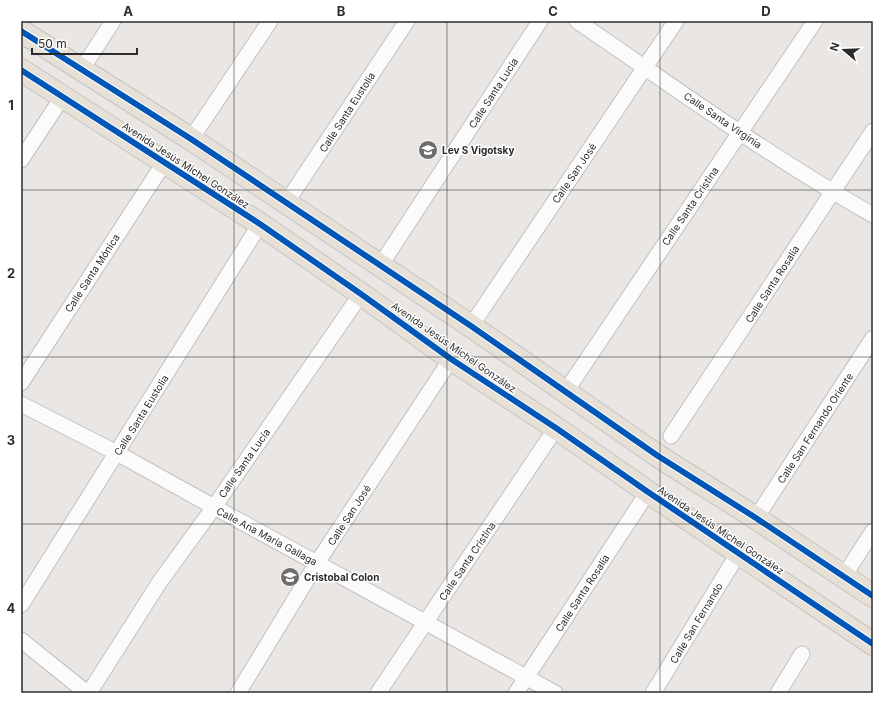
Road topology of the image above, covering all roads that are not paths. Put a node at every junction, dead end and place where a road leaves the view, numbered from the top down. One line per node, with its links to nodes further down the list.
1 (113, 21): 10 (street)
2 (270, 21): 15 (street)
3 (407, 21): 19 (street, Calle Santa Eustolia)
4 (540, 21): 22 (street, Calle Santa Lucía)
5 (577, 21): 9 (street, Calle Santa Virginia)
6 (676, 21): 9 (street, Calle San José)
7 (815, 21): 14 (street, Calle Santa Cristina)
8 (21, 31): 10 (main road)
9 (645, 67): 14 (street, Calle Santa Virginia); 24 (street, Calle San José)
10 (82, 69): 15 (main road)
11 (21, 70): 12 (main road, Avenida Jesús Michel González)
12 (63, 96): 16 (street); 17 (main road, Avenida Jesús Michel González)
13 (873, 131): 18 (street, Calle Santa Rosalía)
14 (740, 132): 18 (street, Calle Santa Virginia); 28 (street, Calle Santa Cristina)
15 (191, 139): 19 (main road)
16 (21, 160)
17 (164, 163): 21 (main road, Avenida Jesús Michel González); 27 (street, Calle Santa Mónica)
18 (833, 192): 20 (street, Calle Santa Virginia); 31 (street, Calle Santa Rosalía)
19 (286, 203): 22 (main road)
20 (873, 215)
21 (260, 224): 23 (main road, Avenida Jesús Michel González); 32 (street, Calle Santa Eustolia)
22 (380, 266): 24 (main road)
23 (362, 294): 26 (main road, Avenida Jesús Michel González); 34 (street, Calle Santa Lucía)
24 (471, 326): 28 (main road)
25 (873, 338): 35 (street, Calle San Fernando Oriente)
26 (451, 359): 30 (main road, Avenida Jesús Michel González); 38 (street, Calle San José)
27 (21, 383)
28 (566, 391): 35 (main road)
29 (21, 404): 32 (street, Calle Ana María Gallaga)
30 (556, 428): 33 (main road, Avenida Jesús Michel González); 42 (street, Calle Santa Cristina)
31 (672, 436)
32 (117, 453): 34 (street, Calle Ana María Gallaga); 41 (street, Calle Santa Eustolia)
33 (648, 492): 37 (main road, Avenida Jesús Michel González); 46 (street, Calle Santa Rosalía)
34 (214, 507): 38 (street, Calle Ana María Gallaga); 47 (street, Calle Santa Lucía)
35 (756, 518): 39 (main road)
36 (873, 531): 39 (street)
37 (739, 552): 44 (main road, Avenida Jesús Michel González); 52 (street, Calle San Fernando)
38 (318, 563): 42 (street, Calle Ana María Gallaga); 48 (street, Calle San José)
39 (844, 576): 40 (main road)
40 (873, 596)
41 (21, 605)
42 (425, 622): 46 (street, Calle Ana María Gallaga); 49 (street, Calle Santa Cristina)
43 (21, 640): 47 (street)
44 (873, 644)
45 (802, 654): 53 (street)
46 (526, 677): 50 (street, Calle Santa Rosalía); 51 (street, Calle Ana María Gallaga)
47 (88, 693)
48 (238, 693)
49 (378, 693)
50 (516, 693)
51 (555, 693)
52 (653, 693)
53 (778, 693)

